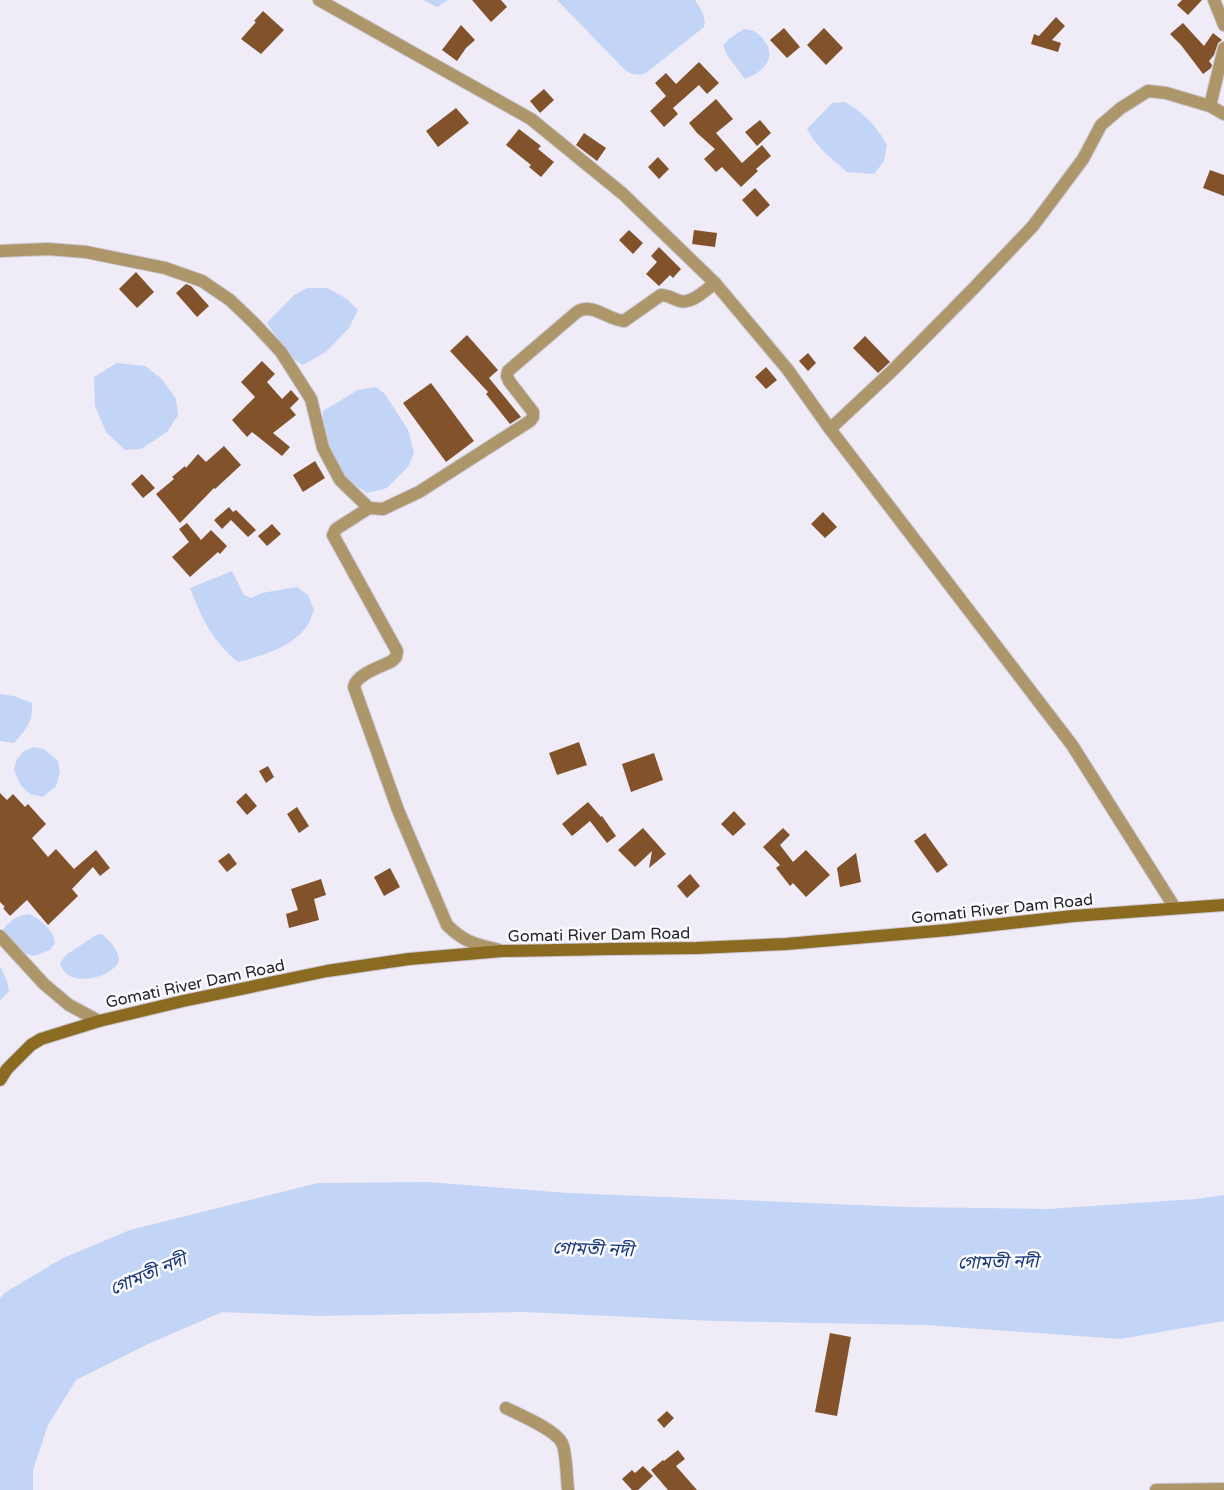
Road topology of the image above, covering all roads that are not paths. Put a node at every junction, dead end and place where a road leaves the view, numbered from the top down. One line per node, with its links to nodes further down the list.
1 (319, 0): 8 (street)
2 (1214, 0): 3 (street)
3 (1224, 25)
4 (1224, 48): 5 (street)
5 (1210, 106): 6 (street); 9 (street)
6 (1224, 114)
7 (0, 251): 10 (street)
8 (715, 283): 9 (street); 10 (street)
9 (830, 429): 12 (street)
10 (369, 508): 14 (street)
11 (1224, 904): 12 (main road, Gomati River Dam Road)
12 (1175, 908): 14 (main road, Gomati River Dam Road)
13 (0, 936): 15 (street)
14 (502, 951): 15 (main road, Gomati River Dam Road)
15 (99, 1021): 16 (main road, Gomati River Dam Road)
16 (0, 1080)
17 (506, 1408): 19 (street)
18 (1224, 1489): 20 (street)
19 (568, 1490)
20 (1156, 1490)

